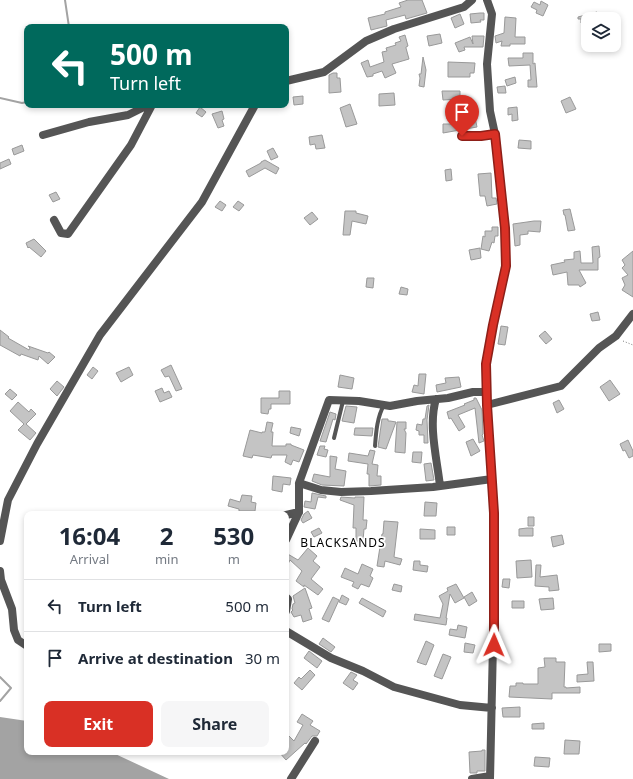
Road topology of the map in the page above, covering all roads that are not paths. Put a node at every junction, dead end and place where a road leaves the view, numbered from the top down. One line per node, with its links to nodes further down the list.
1 (472, 0): 3 (street)
2 (487, 0): 7 (street)
3 (289, 80)
4 (142, 108): 8 (street)
5 (150, 108): 10 (street)
6 (253, 108): 25 (street)
7 (495, 134): 9 (street); 12 (street)
8 (43, 135)
9 (462, 136)
10 (54, 220)
11 (633, 314): 16 (street)
12 (486, 392): 13 (street); 16 (street)
13 (436, 399): 15 (street); 21 (street)
14 (343, 400): 15 (street); 17 (lane); 20 (street)
15 (384, 405): 18 (lane)
16 (487, 405): 19 (street)
17 (334, 438)
18 (374, 446)
19 (492, 479): 21 (street); 29 (street)
20 (299, 483): 21 (street); 22 (street)
21 (440, 486)
22 (299, 512): 23 (street); 24 (street)
23 (289, 514)
24 (289, 534)
25 (0, 541)
26 (0, 571): 28 (street)
27 (289, 633): 29 (street)
28 (24, 644)
29 (492, 708): 31 (street)
30 (315, 741): 32 (street)
31 (490, 778): 33 (street)
32 (291, 779)
33 (472, 779)

